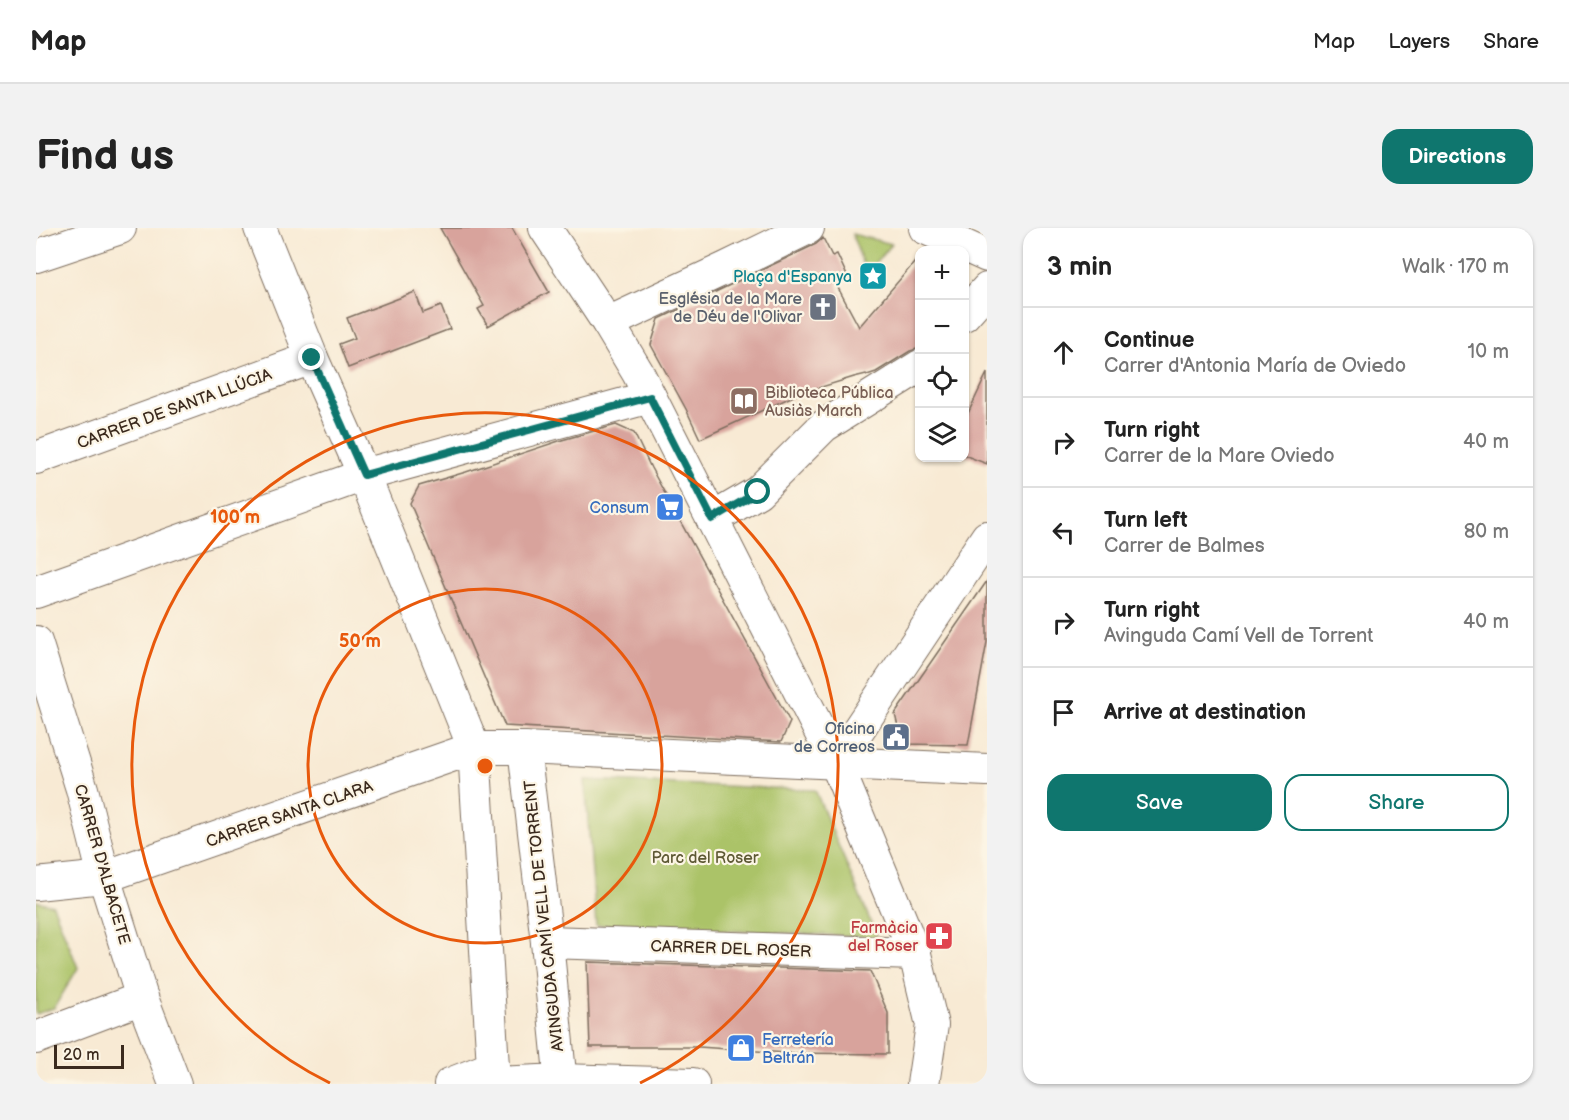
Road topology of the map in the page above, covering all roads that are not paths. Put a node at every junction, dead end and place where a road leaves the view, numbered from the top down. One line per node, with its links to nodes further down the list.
1 (120, 228): 6 (street)
2 (260, 228): 11 (street)
3 (545, 228): 10 (street)
4 (808, 228): 10 (street)
5 (925, 228): 7 (street)
6 (36, 256)
7 (987, 256)
8 (987, 289): 9 (street)
9 (969, 309)
10 (608, 323): 13 (street)
11 (312, 358): 14 (street, CARRER DE SANTA LLÚCIA); 15 (street)
12 (915, 369): 16 (street)
13 (650, 397): 15 (street); 16 (street)
14 (36, 458)
15 (364, 475): 18 (street); 20 (street)
16 (712, 519): 22 (street)
17 (987, 537): 22 (street)
18 (36, 592)
19 (36, 642): 24 (street, CARRER D'ALBACETE)
20 (474, 748): 21 (street, CARRER SANTA CLARA); 24 (street, CARRER SANTA CLARA); 30 (street)
21 (524, 748): 22 (street, CARRER SANTA CLARA); 26 (street, AVINGUDA CAMÍ VELL DE TORRENT)
22 (836, 763): 23 (street, CARRER SANTA CLARA); 27 (street)
23 (987, 770)
24 (104, 877): 25 (street, CARRER SANTA CLARA); 28 (street, CARRER D'ALBACETE)
25 (36, 884)
26 (547, 942): 27 (street, CARRER DEL ROSER); 31 (street, AVINGUDA CAMÍ VELL DE TORRENT)
27 (915, 954): 35 (street)
28 (142, 998): 29 (street); 32 (street, CARRER D'ALBACETE)
29 (36, 1038)
30 (494, 1078): 31 (street); 33 (street)
31 (561, 1082): 34 (street)
32 (175, 1084)
33 (450, 1084)
34 (693, 1084)
35 (923, 1084)

